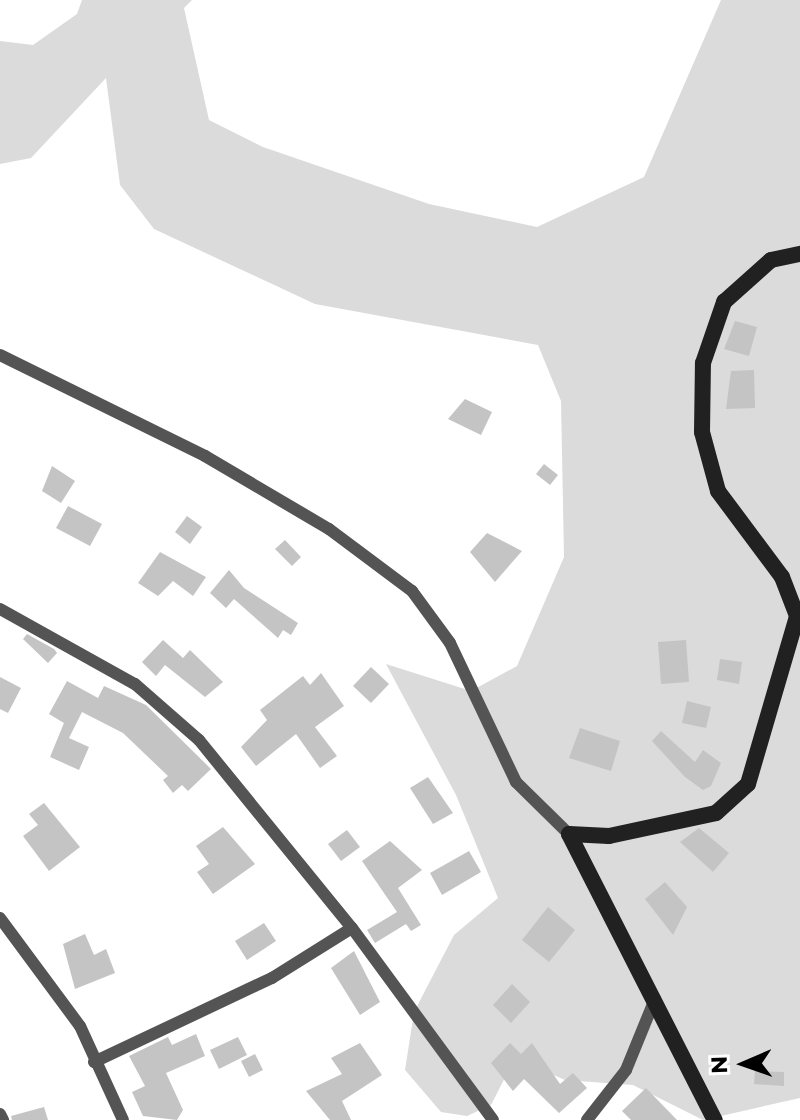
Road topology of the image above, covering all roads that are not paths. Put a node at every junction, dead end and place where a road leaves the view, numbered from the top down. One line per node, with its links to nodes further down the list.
1 (800, 254): 4 (street)
2 (0, 355): 4 (street)
3 (0, 609): 6 (street)
4 (569, 834): 7 (street)
5 (0, 918): 8 (street)
6 (352, 928): 8 (street); 12 (street)
7 (655, 999): 13 (street); 14 (street)
8 (94, 1062): 11 (street)
9 (0, 1114): 10 (street)
10 (3, 1120)
11 (123, 1120)
12 (493, 1120)
13 (587, 1120)
14 (715, 1120)

